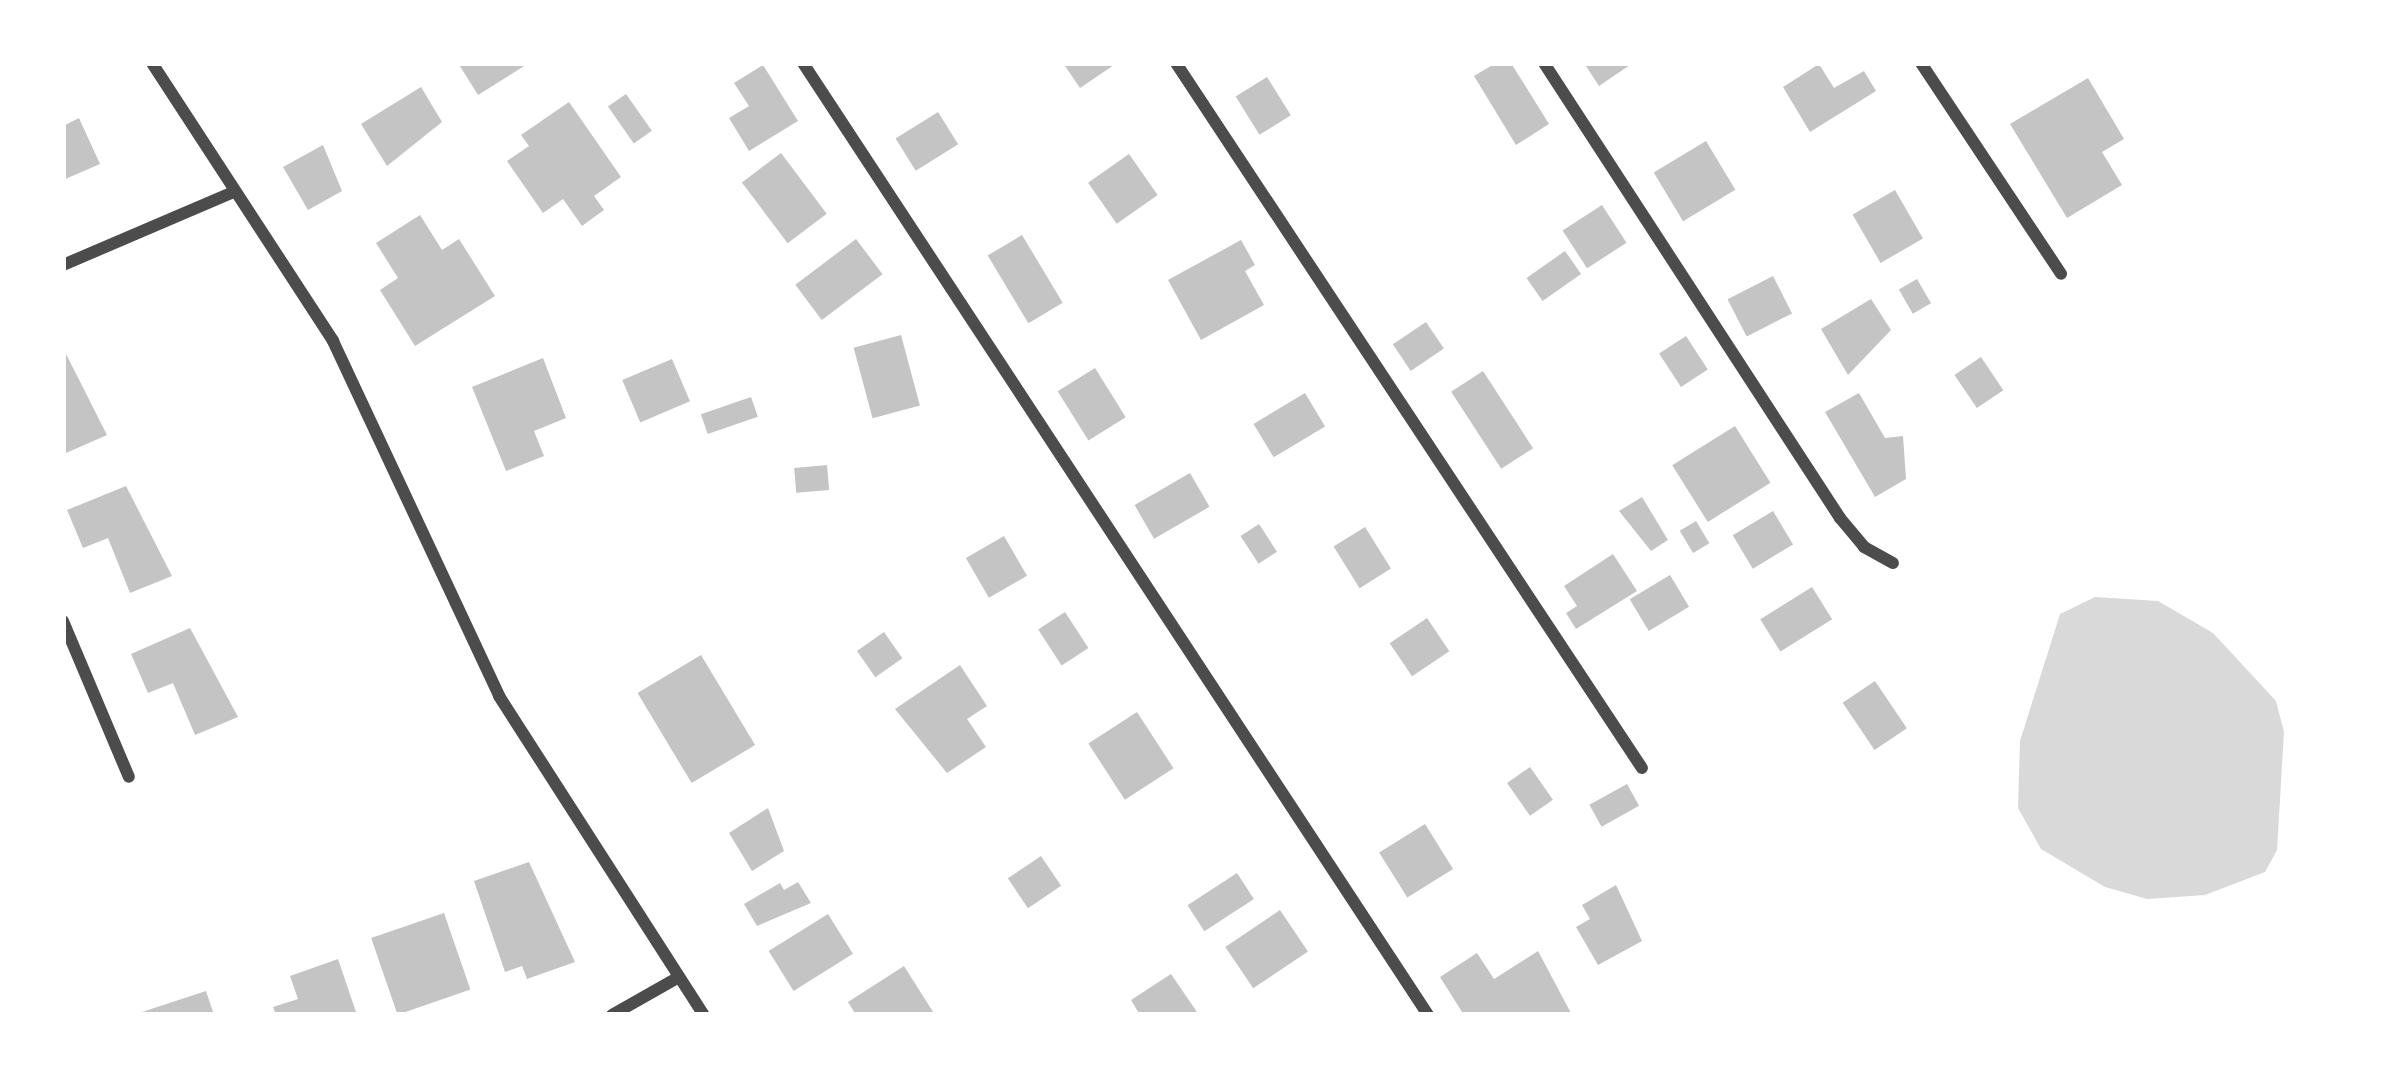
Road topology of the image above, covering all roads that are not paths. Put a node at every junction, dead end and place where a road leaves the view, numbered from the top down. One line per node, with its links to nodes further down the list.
1 (152, 63): 6 (street)
2 (803, 63): 16 (street)
3 (1176, 63): 11 (street)
4 (1544, 63): 9 (street)
5 (1921, 63): 8 (street)
6 (231, 193): 7 (street); 13 (street)
7 (63, 265)
8 (2061, 274)
9 (1893, 563)
10 (63, 621): 12 (street)
11 (1642, 768)
12 (128, 777)
13 (677, 978): 14 (street); 15 (street)
14 (612, 1015)
15 (704, 1015)
16 (1428, 1015)

